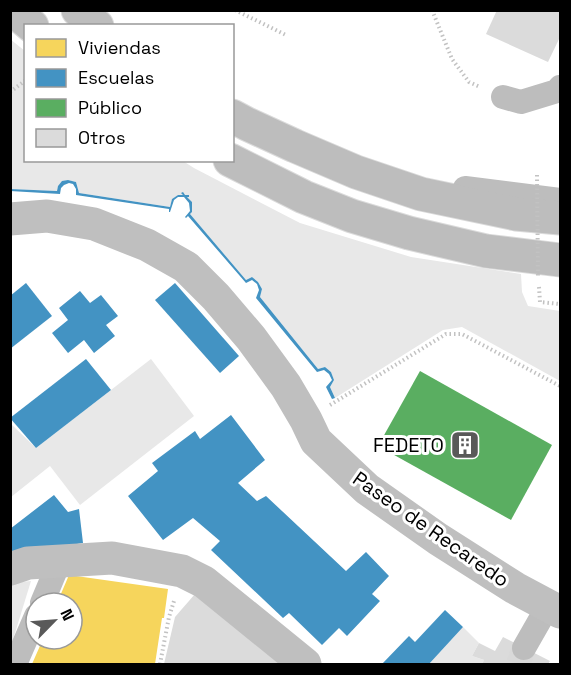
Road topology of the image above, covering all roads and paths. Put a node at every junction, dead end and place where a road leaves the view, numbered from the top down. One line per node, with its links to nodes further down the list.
1 (13, 10): 5 (main road)
2 (78, 10): 6 (main road)
3 (235, 10): 7 (path)
4 (432, 10): 11 (path)
5 (30, 24)
6 (96, 24)
7 (286, 35)
8 (24, 82): 10 (path)
9 (561, 87): 11 (street)
10 (10, 92)
11 (503, 97)
12 (234, 117): 14 (main road)
13 (234, 162): 19 (main road)
14 (356, 172): 16 (street); 17 (main road)
15 (537, 175): 19 (path, bridge)
16 (561, 200)
17 (561, 218)
18 (10, 219): 22 (street, Paseo de Recaredo)
19 (549, 269): 20 (path)
20 (561, 304)
21 (561, 386): 22 (path)
22 (306, 420): 27 (street, Paseo de Recaredo)
23 (60, 560): 24 (street); 25 (street); 32 (street)
24 (10, 569)
25 (47, 591)
26 (176, 593): 31 (path)
27 (554, 609): 29 (street)
28 (24, 644): 30 (street)
29 (524, 648)
30 (14, 664)
31 (160, 664)
32 (304, 664)

